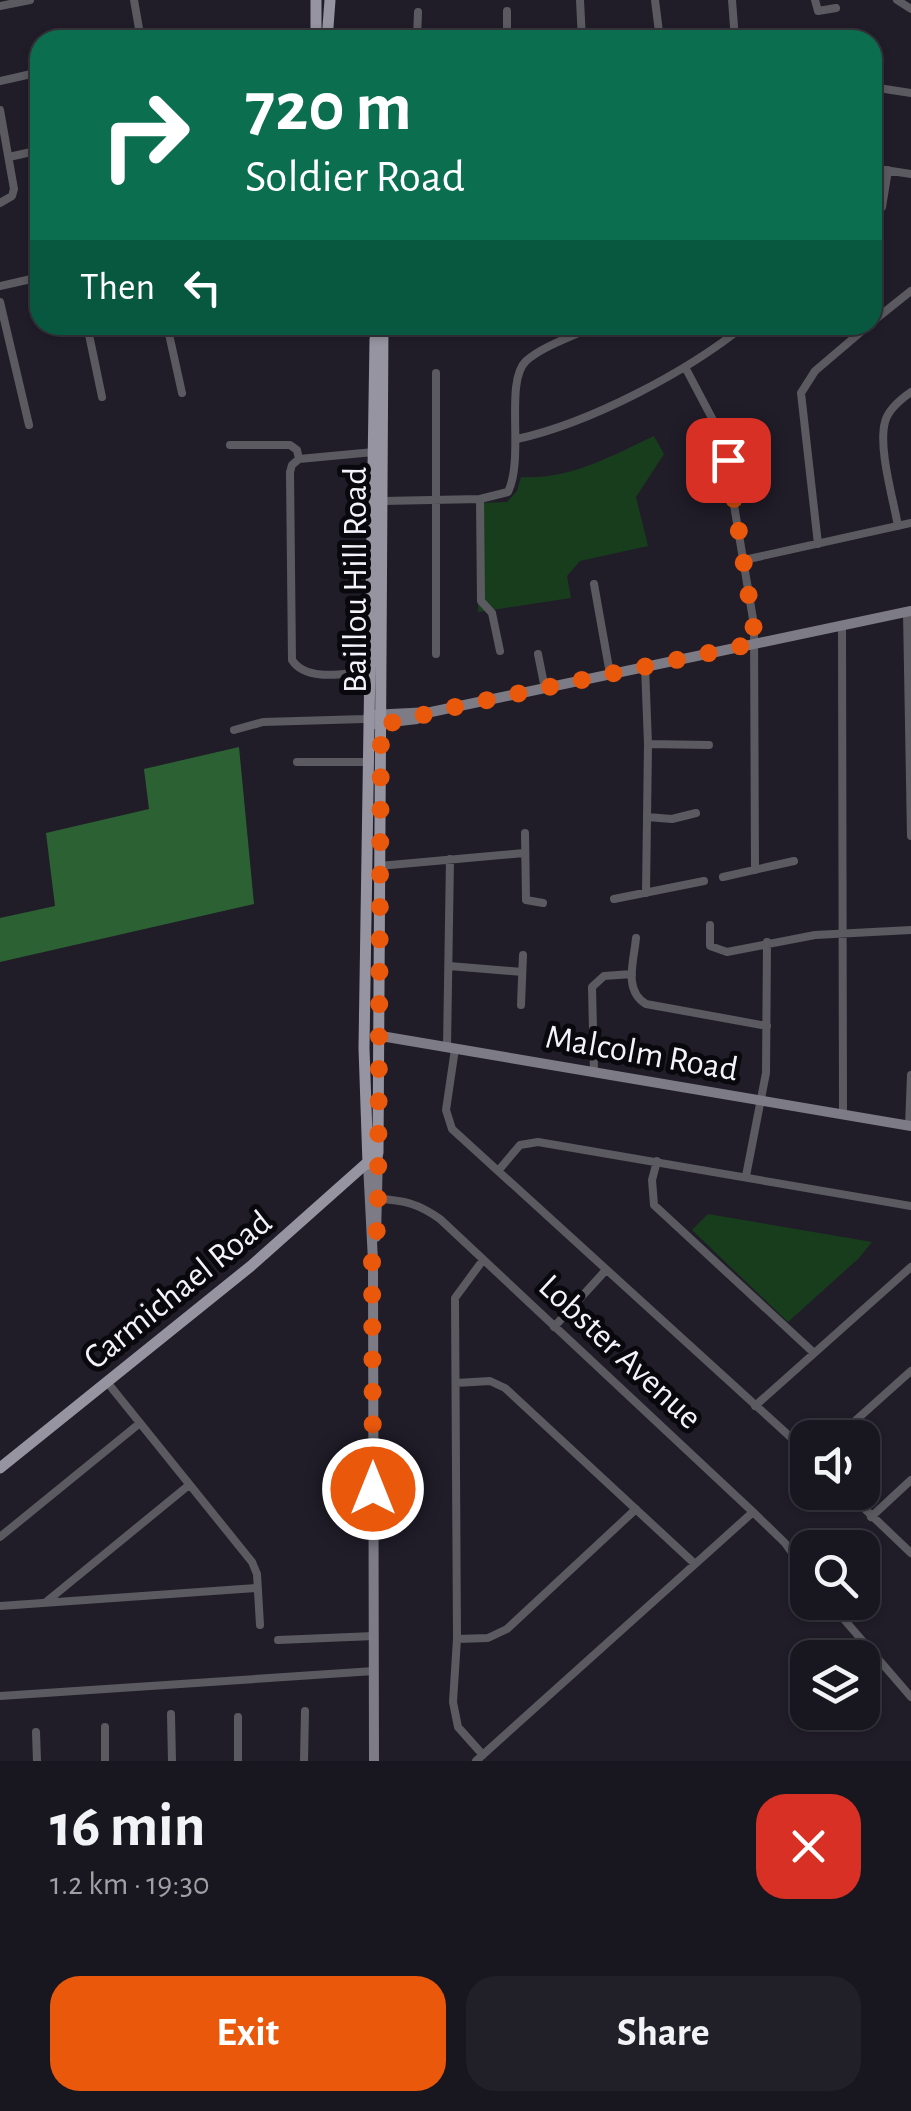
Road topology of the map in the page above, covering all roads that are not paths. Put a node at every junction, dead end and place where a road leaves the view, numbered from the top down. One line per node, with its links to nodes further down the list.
1 (30, 0): 10 (street)
2 (134, 0): 15 (street)
3 (316, 0): 16 (main road)
4 (330, 0): 17 (main road)
5 (580, 0): 20 (street)
6 (655, 0): 21 (street)
7 (732, 0): 22 (street)
8 (815, 0): 11 (street)
9 (897, 0): 12 (street)
10 (0, 6)
11 (836, 8)
12 (911, 10)
13 (418, 12): 18 (street)
14 (507, 12): 19 (street)
15 (139, 30)
16 (316, 30)
17 (328, 30)
18 (417, 30)
19 (508, 30)
20 (582, 30)
21 (659, 30)
22 (734, 30)
23 (30, 74): 24 (street)
24 (0, 81)
25 (882, 89): 26 (street)
26 (911, 93)
27 (0, 110): 29 (street)
28 (30, 152): 29 (street)
29 (10, 157): 33 (street)
30 (882, 169): 31 (street)
31 (888, 170): 32 (street); 34 (street)
32 (911, 174)
33 (0, 204)
34 (882, 207)
35 (30, 278): 36 (street)
36 (0, 286)
37 (911, 291): 39 (street)
38 (0, 302): 52 (street)
39 (882, 315)
40 (89, 335): 51 (street)
41 (169, 335): 50 (street)
42 (375, 335): 55 (main road, Baillou Hill Road)
43 (383, 335): 59 (main road, Baillou Hill Road)
44 (577, 335): 53 (street)
45 (731, 335): 47 (street)
46 (858, 335): 62 (street)
47 (685, 367): 53 (street); 63 (street)
48 (436, 374): 57 (street)
49 (911, 392): 61 (street)
50 (182, 393)
51 (102, 397)
52 (29, 425)
53 (517, 439): 58 (street)
54 (230, 445): 56 (street)
55 (374, 452): 56 (street); 72 (main road, Baillou Hill Road)
56 (300, 459): 72 (street)
57 (437, 499): 58 (street); 59 (street); 69 (street)
58 (480, 499): 68 (street)
59 (382, 501): 76 (main road, Baillou Hill Road)
60 (911, 523): 61 (street)
61 (898, 526): 62 (street)
62 (818, 544): 63 (street)
63 (744, 560): 67 (street)
64 (594, 584): 73 (street)
65 (909, 612): 66 (main road); 74 (street)
66 (842, 627): 67 (main road); 98 (street)
67 (756, 643): 71 (main road); 90 (street)
68 (500, 651)
69 (436, 654)
70 (538, 654): 75 (street)
71 (645, 666): 73 (main road); 78 (street)
72 (371, 671): 76 (main road, Baillou Hill Road)
73 (610, 674): 75 (main road)
74 (910, 688): 85 (street)
75 (544, 689): 76 (main road)
76 (373, 719): 77 (street); 81 (main road, Baillou Hill Road); 89 (main road, Baillou Hill Road)
77 (234, 730)
78 (648, 744): 79 (street); 83 (street)
79 (709, 745)
80 (296, 762): 81 (street)
81 (370, 762): 89 (main road, Baillou Hill Road)
82 (696, 814): 83 (street)
83 (647, 817): 93 (street)
84 (525, 832): 86 (street)
85 (911, 836)
86 (524, 853): 87 (street); 95 (street)
87 (450, 859): 89 (street); 102 (street)
88 (794, 861): 90 (street)
89 (374, 866): 107 (main road, Baillou Hill Road)
90 (755, 870): 91 (street)
91 (722, 877)
92 (704, 881): 93 (street)
93 (646, 893): 94 (street)
94 (614, 900)
95 (543, 903)
96 (710, 925): 100 (street)
97 (911, 930): 98 (street)
98 (842, 934): 100 (street); 113 (street)
99 (636, 938): 104 (street)
100 (767, 942): 106 (street)
101 (523, 955): 103 (street)
102 (449, 966): 103 (street); 108 (street)
103 (522, 972): 105 (street)
104 (632, 974): 106 (street); 109 (street)
105 (521, 1005)
106 (767, 1026): 112 (street)
107 (371, 1035): 108 (main road, Malcolm Road); 115 (main road, Baillou Hill Road); 116 (main road, Baillou Hill Road)
108 (451, 1048): 109 (main road, Malcolm Road); 119 (street)
109 (594, 1072): 112 (main road, Malcolm Road)
110 (911, 1074): 111 (street)
111 (911, 1086): 114 (street)
112 (762, 1100): 113 (main road, Malcolm Road); 120 (street)
113 (843, 1114): 114 (main road, Malcolm Road)
114 (910, 1126)
115 (366, 1137): 118 (main road, Baillou Hill Road); 121 (main road)
116 (378, 1153): 118 (main road, Carmichael Road); 122 (main road, Baillou Hill Road)
117 (657, 1162): 119 (street); 120 (street); 129 (street)
118 (368, 1164): 121 (main road, Carmichael Road); 124 (main road, Baillou Hill Road)
119 (498, 1172): 127 (street)
120 (746, 1176): 123 (street)
121 (352, 1178): 131 (main road, Carmichael Road)
122 (378, 1199): 124 (main road, Baillou Hill Road); 125 (street, Lobster Avenue)
123 (911, 1206)
124 (372, 1255): 153 (main road, Baillou Hill Road)
125 (483, 1260): 128 (street, Lobster Avenue); 132 (street)
126 (911, 1267): 129 (street)
127 (605, 1271): 128 (street); 133 (street)
128 (554, 1327): 142 (street, Lobster Avenue)
129 (814, 1353): 133 (street)
130 (911, 1371): 134 (street)
131 (107, 1382): 135 (street); 137 (main road, Carmichael Road)
132 (456, 1383): 140 (street); 154 (street)
133 (755, 1406): 136 (street)
134 (856, 1420)
135 (140, 1423): 139 (street); 144 (street)
136 (790, 1437)
137 (0, 1468)
138 (911, 1480): 143 (street)
139 (189, 1485): 148 (street); 149 (street)
140 (636, 1509): 147 (street); 154 (street)
141 (864, 1510): 143 (street)
142 (754, 1512): 145 (street, Lobster Avenue); 147 (street)
143 (871, 1517): 146 (street)
144 (0, 1537)
145 (790, 1550)
146 (911, 1553)
147 (695, 1564): 164 (street)
148 (257, 1588): 149 (street); 152 (street)
149 (46, 1602): 150 (street)
150 (0, 1606)
151 (845, 1620): 158 (street)
152 (260, 1625)
153 (374, 1636): 155 (street); 156 (main road, Baillou Hill Road)
154 (456, 1639): 164 (street)
155 (278, 1640)
156 (374, 1671): 157 (street); 170 (main road, Baillou Hill Road)
157 (0, 1696)
158 (911, 1697)
159 (305, 1711): 169 (street)
160 (171, 1714): 167 (street)
161 (238, 1717): 168 (street)
162 (105, 1727): 166 (street)
163 (36, 1732): 165 (street)
164 (480, 1758)
165 (37, 1761)
166 (105, 1761)
167 (172, 1761)
168 (238, 1761)
169 (304, 1761)
170 (374, 1761)

